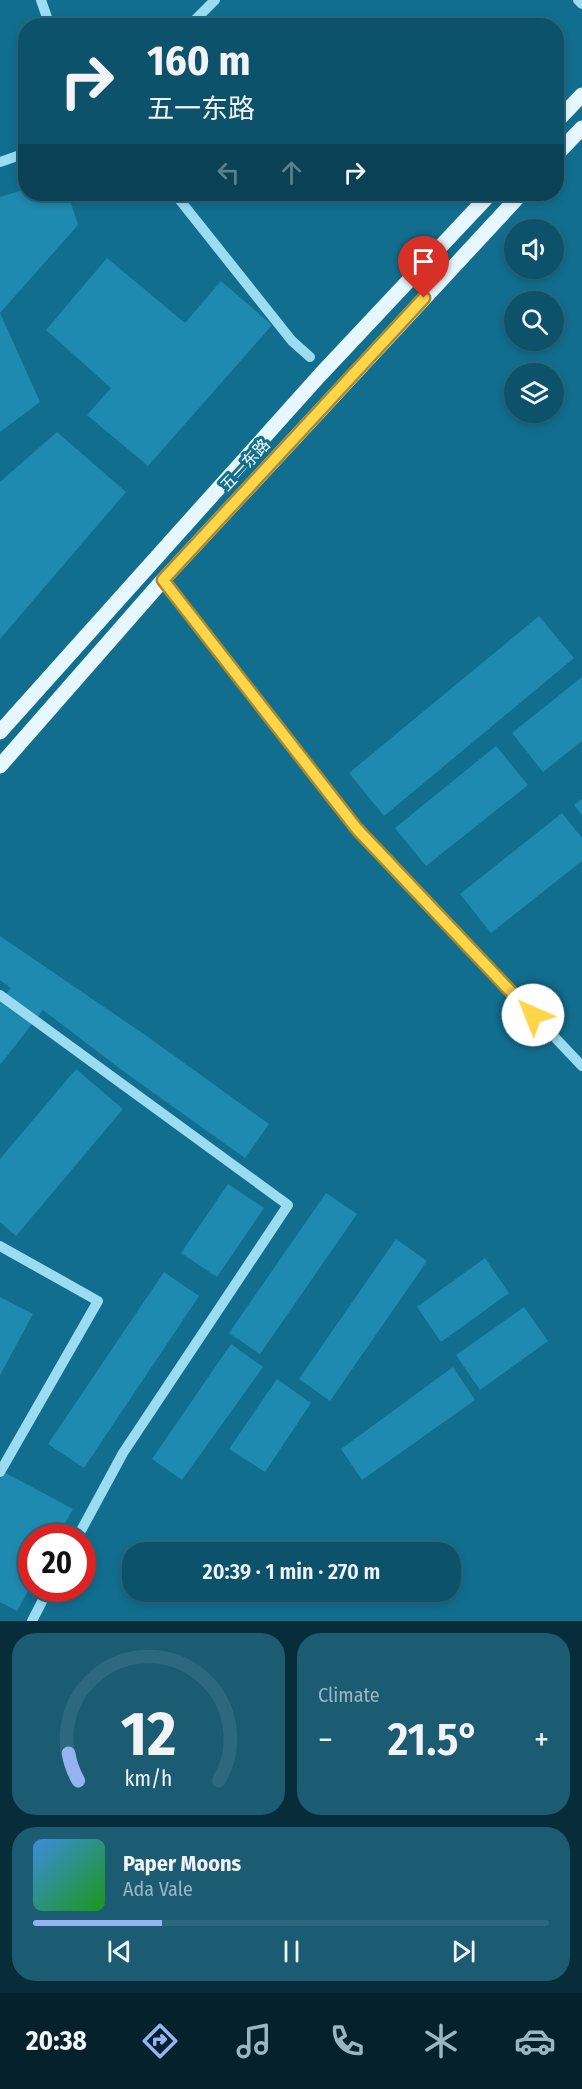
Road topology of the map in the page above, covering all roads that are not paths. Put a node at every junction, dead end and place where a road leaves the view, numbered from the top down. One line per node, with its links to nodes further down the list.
1 (41, 0): 5 (street)
2 (215, 0): 6 (street)
3 (578, 0): 4 (street)
4 (582, 4)
5 (47, 18)
6 (197, 18)
7 (582, 95): 8 (main road)
8 (564, 114)
9 (582, 128): 10 (main road)
10 (564, 147)
11 (18, 156): 12 (street)
12 (0, 162)
13 (181, 201): 16 (street)
14 (483, 201): 18 (main road, 五一东路)
15 (515, 201): 17 (main road, 五一东路)
16 (310, 357)
17 (163, 580): 19 (main road, 五一东路); 21 (street)
18 (0, 732)
19 (0, 766)
20 (0, 995): 24 (street)
21 (582, 1066)
22 (0, 1246): 23 (street)
23 (0, 1472)
24 (85, 1524)
25 (42, 1602): 26 (street)
26 (32, 1621)

